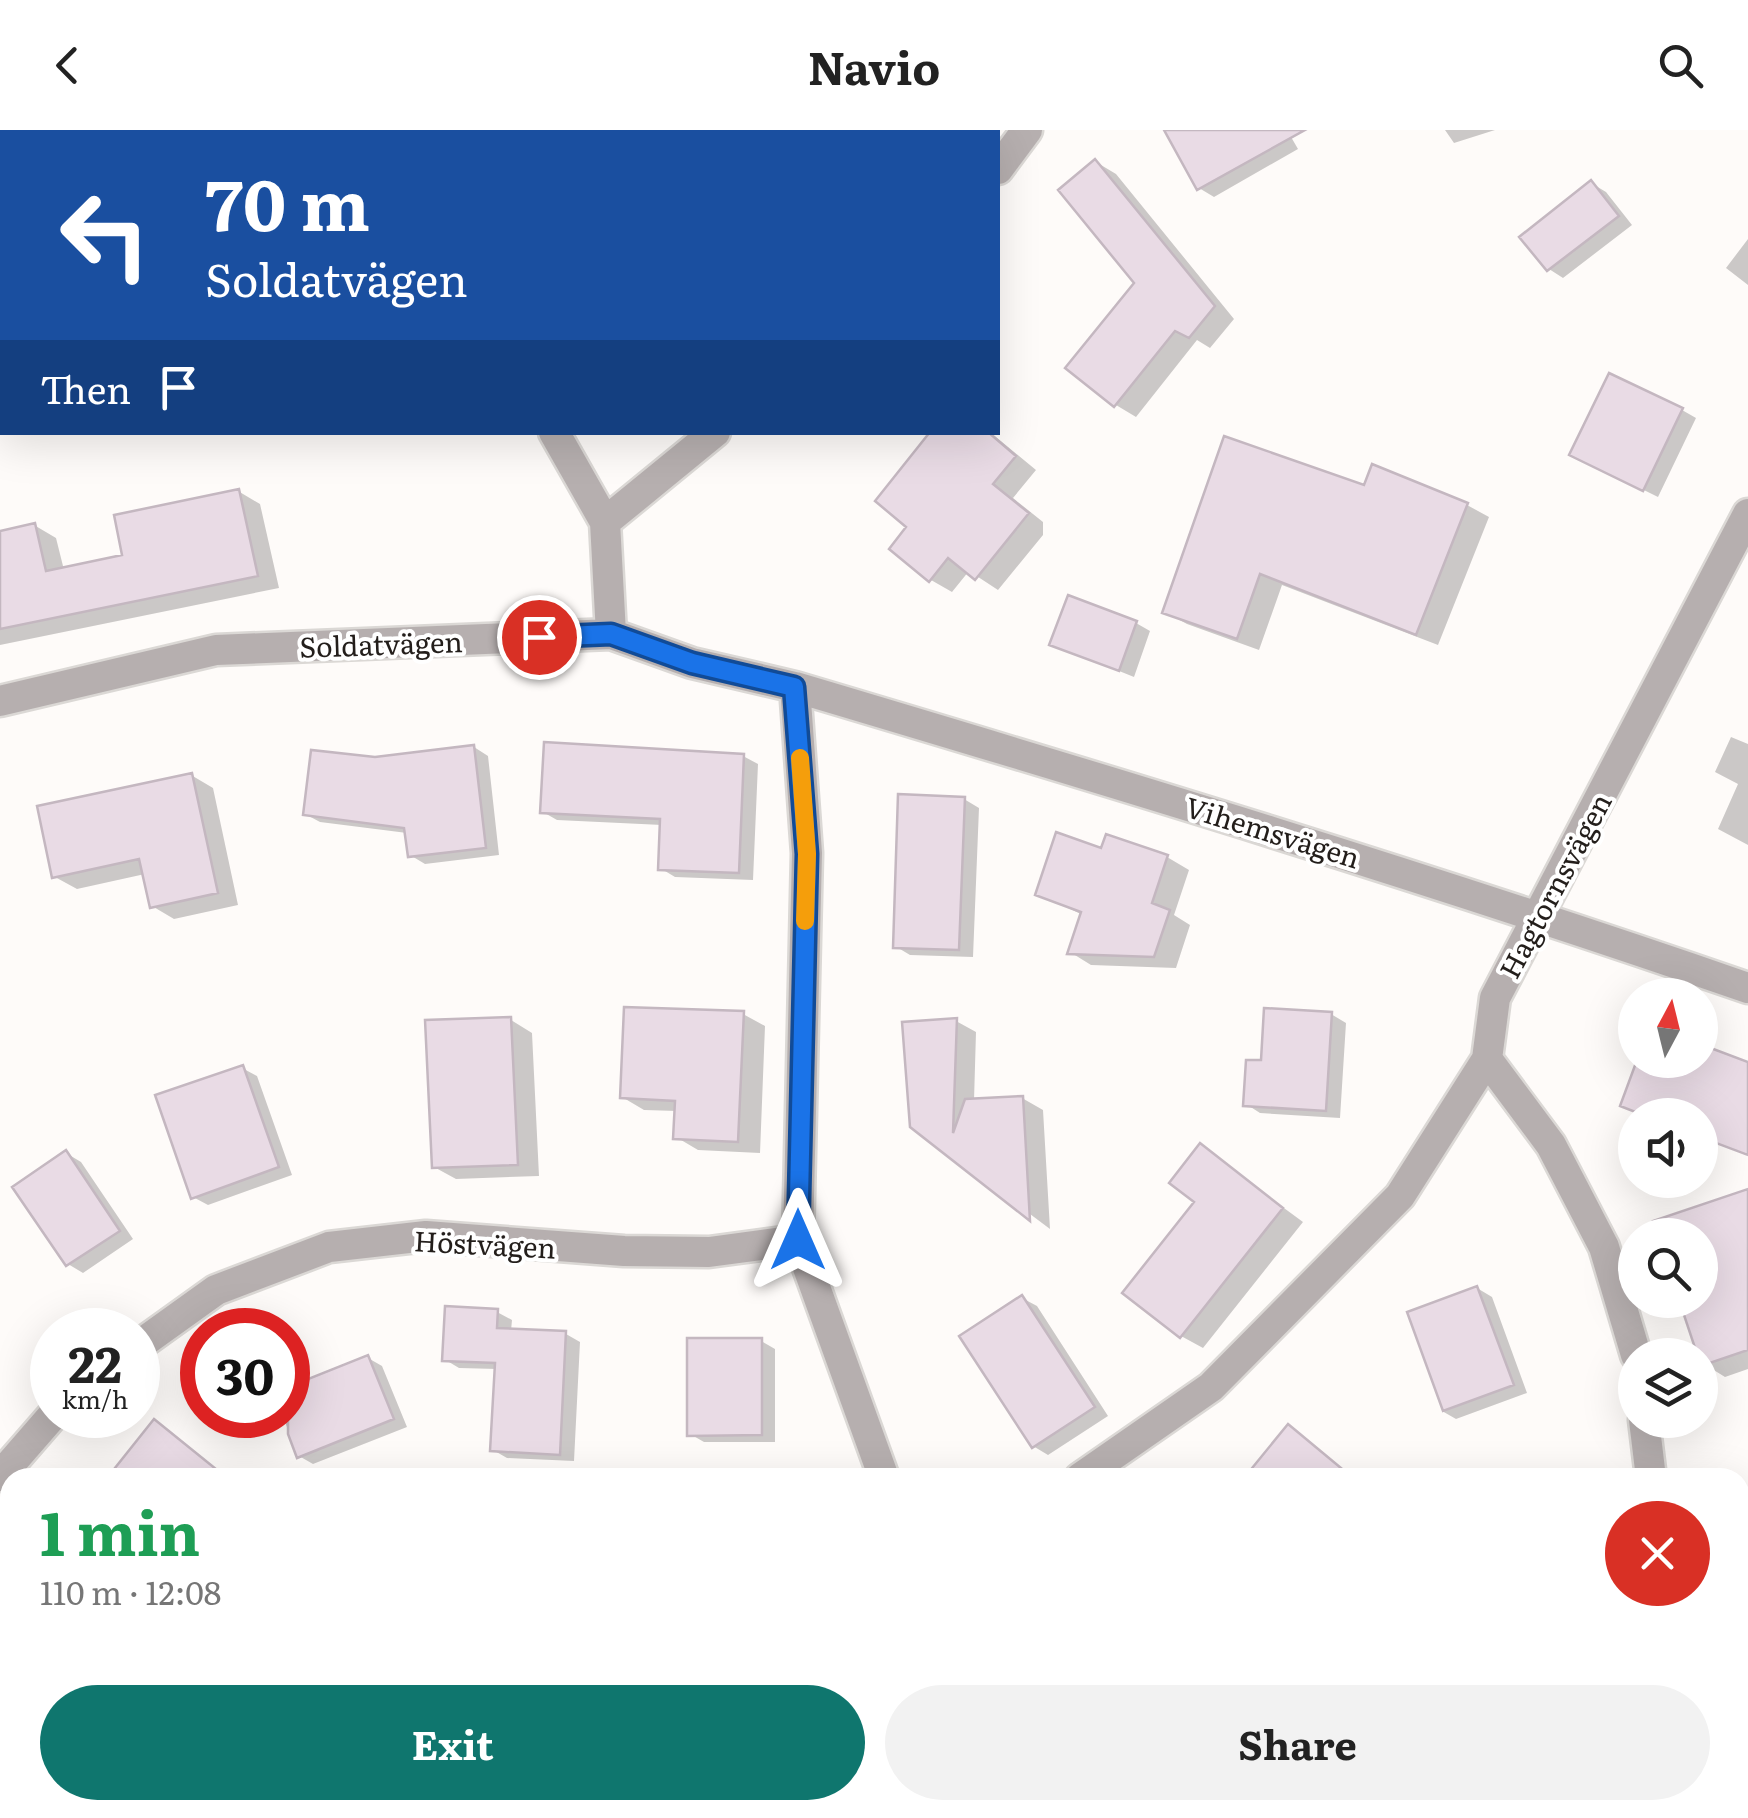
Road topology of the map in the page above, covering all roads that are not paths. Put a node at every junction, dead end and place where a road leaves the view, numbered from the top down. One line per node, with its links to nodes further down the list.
1 (1026, 130): 2 (street)
2 (1000, 166)
3 (556, 435): 6 (street)
4 (711, 435): 6 (street)
5 (1748, 514): 10 (street, Hagtornsvägen)
6 (605, 522): 7 (street)
7 (611, 634): 8 (street, Soldatvägen); 9 (street, Soldatvägen)
8 (794, 687): 10 (street, Vihemsvägen); 13 (street)
9 (0, 700)
10 (1539, 916): 11 (street, Vihemsvägen); 12 (street, Hagtornsvägen)
11 (1748, 988)
12 (1487, 1060): 15 (street); 20 (street, Hagtornsvägen)
13 (798, 1240): 14 (street, Höstvägen); 19 (street)
14 (160, 1330)
15 (1631, 1338)
16 (33, 1438): 18 (street)
17 (1646, 1438): 21 (street)
18 (7, 1468)
19 (880, 1468)
20 (1094, 1468)
21 (1650, 1468)

